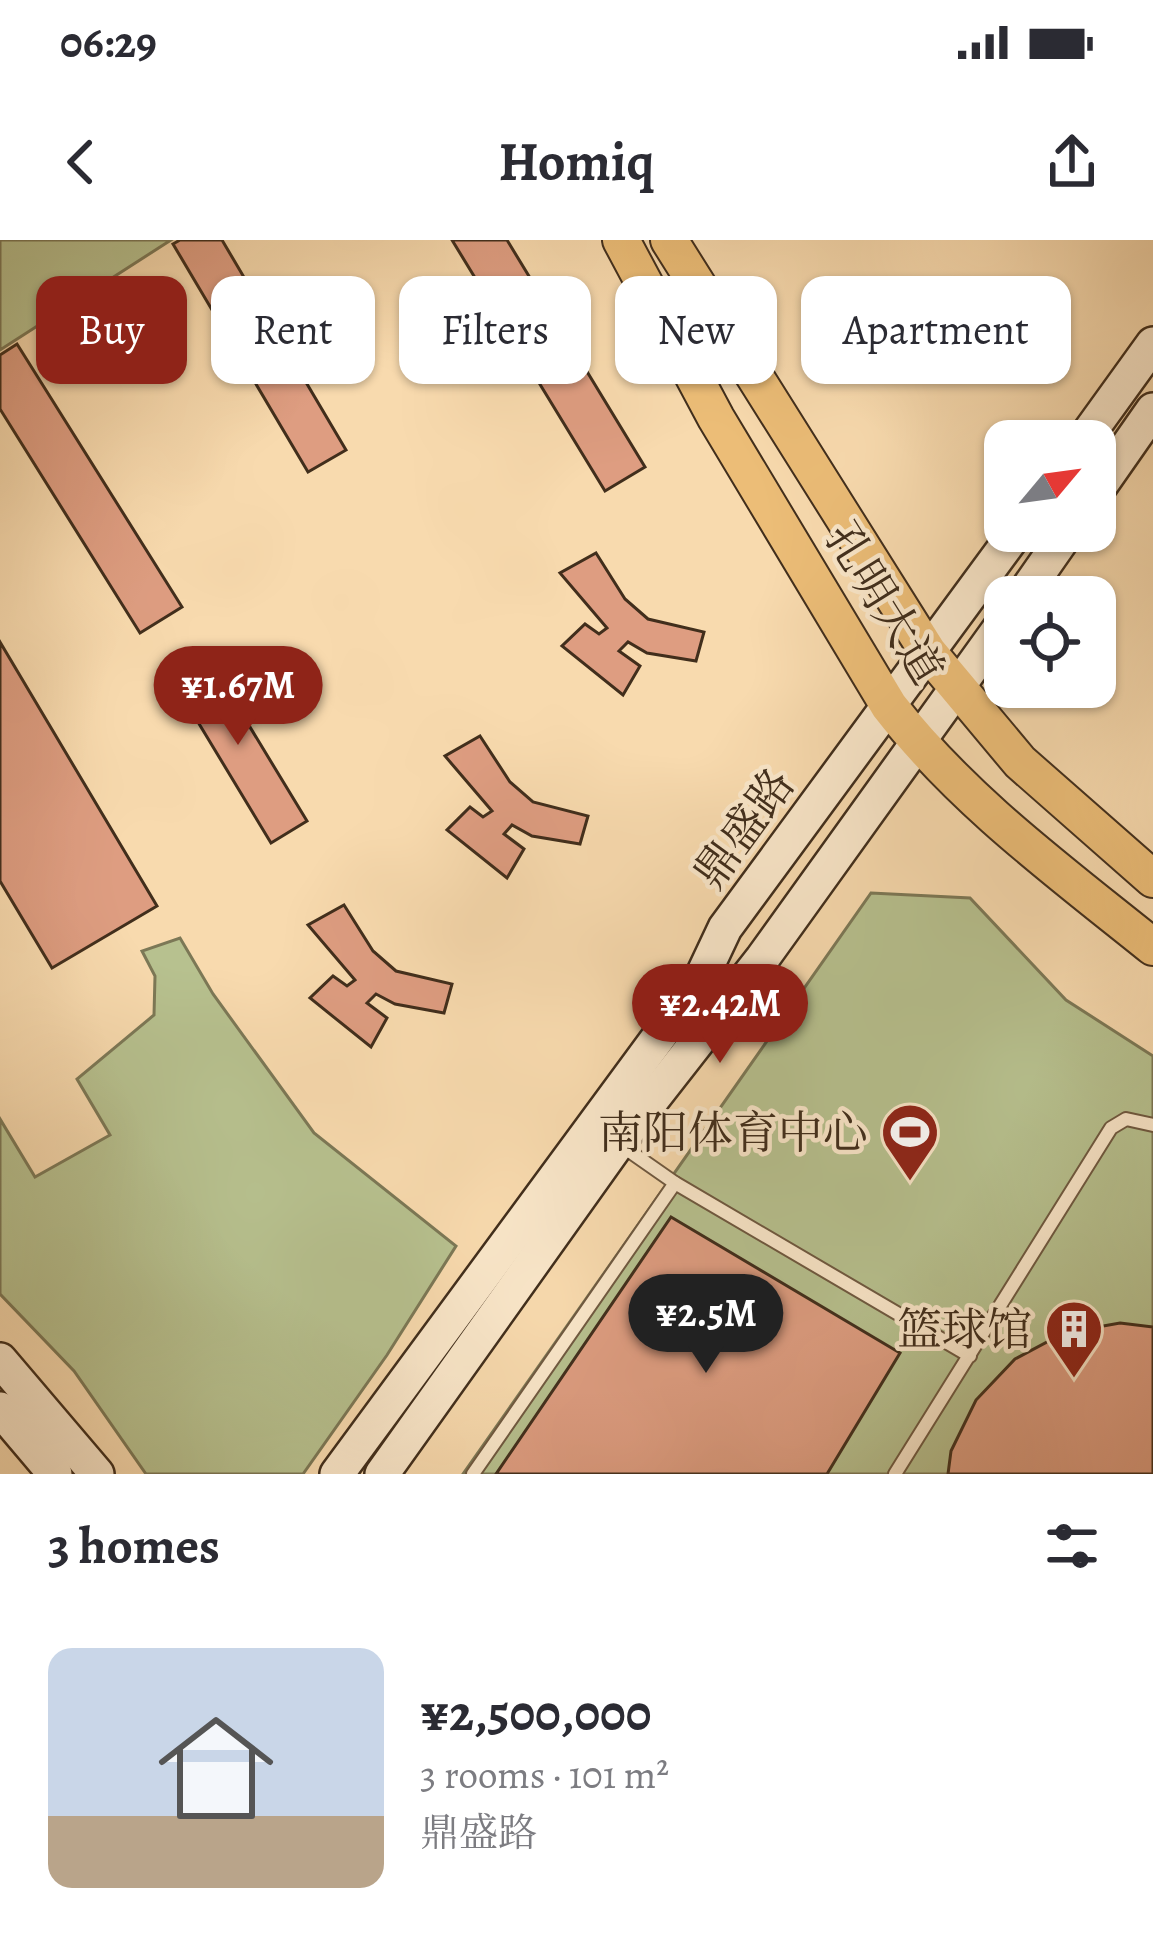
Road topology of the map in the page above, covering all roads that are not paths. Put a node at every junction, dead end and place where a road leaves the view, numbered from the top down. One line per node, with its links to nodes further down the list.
1 (621, 240): 11 (main road, 孔明大道)
2 (669, 240): 9 (main road, 孔明大道)
3 (1153, 344): 5 (street)
4 (1153, 410): 6 (street)
5 (1098, 420)
6 (1116, 463)
7 (1002, 552): 9 (street, 鼎盛路)
8 (984, 651): 10 (street, 鼎盛路)
9 (928, 652): 10 (main road, 孔明大道); 11 (street, 鼎盛路)
10 (958, 688): 12 (street, 鼎盛路); 13 (main road, 孔明大道)
11 (890, 706): 12 (main road, 孔明大道); 23 (street, 鼎盛路)
12 (918, 743): 14 (main road, 孔明大道); 16 (street, 鼎盛路)
13 (1153, 879)
14 (1153, 947)
15 (1153, 1125): 18 (lane)
16 (618, 1144): 17 (lane); 24 (street, 鼎盛路)
17 (675, 1184): 18 (lane); 25 (lane)
18 (970, 1356): 26 (lane)
19 (0, 1360): 22 (street)
20 (0, 1409): 21 (street)
21 (56, 1474)
22 (98, 1474)
23 (337, 1474)
24 (382, 1474)
25 (473, 1474)
26 (895, 1474)

